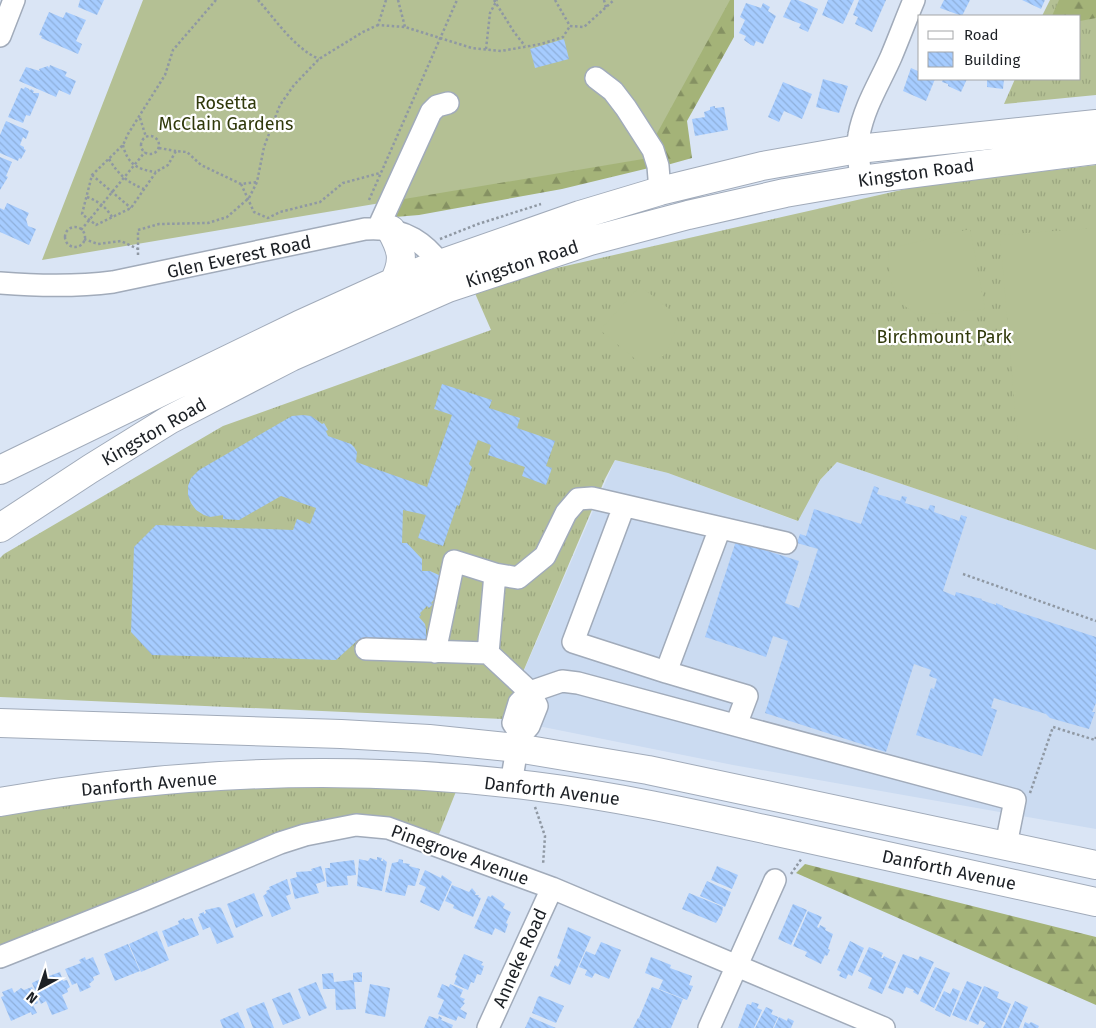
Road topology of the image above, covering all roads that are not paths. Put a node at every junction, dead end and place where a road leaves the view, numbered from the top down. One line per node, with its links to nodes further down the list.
1 (14, 0): 3 (street)
2 (914, 0): 7 (street)
3 (0, 36)
4 (596, 78): 10 (street)
5 (448, 102): 11 (street)
6 (1096, 124): 7 (main road, Kingston Road)
7 (858, 149): 9 (street); 10 (main road, Kingston Road)
8 (1096, 150): 9 (main road, Kingston Road)
9 (861, 180): 12 (main road, Kingston Road)
10 (660, 191): 12 (main road, Kingston Road)
11 (384, 229): 12 (street, Glen Everest Road); 13 (main road); 14 (street, Glen Everest Road)
12 (448, 275): 13 (main road, Kingston Road); 17 (main road, Kingston Road)
13 (394, 282): 15 (main road, Kingston Road)
14 (0, 283)
15 (0, 470)
16 (624, 506): 18 (street); 20 (street); 24 (street)
17 (0, 528)
18 (720, 528): 19 (street); 24 (street)
19 (786, 543)
20 (495, 574): 22 (street); 23 (street)
21 (366, 649): 22 (street)
22 (435, 652): 23 (street)
23 (488, 653): 25 (street)
24 (666, 672): 27 (street)
25 (530, 692): 27 (street); 28 (street)
26 (0, 723): 28 (main road, Danforth Avenue)
27 (736, 725): 31 (street)
28 (519, 742): 29 (street); 31 (main road, Danforth Avenue)
29 (511, 784): 30 (main road, Danforth Avenue); 35 (main road, Danforth Avenue)
30 (0, 802)
31 (1006, 845): 32 (main road, Danforth Avenue)
32 (1096, 865)
33 (782, 880): 37 (street)
34 (552, 888): 36 (street, Pinegrove Avenue); 37 (street, Pinegrove Avenue); 38 (street, Anneke Road)
35 (1096, 902)
36 (0, 956)
37 (737, 965): 39 (street); 40 (street, Pinegrove Avenue)
38 (488, 1028)
39 (709, 1028)
40 (884, 1028)

